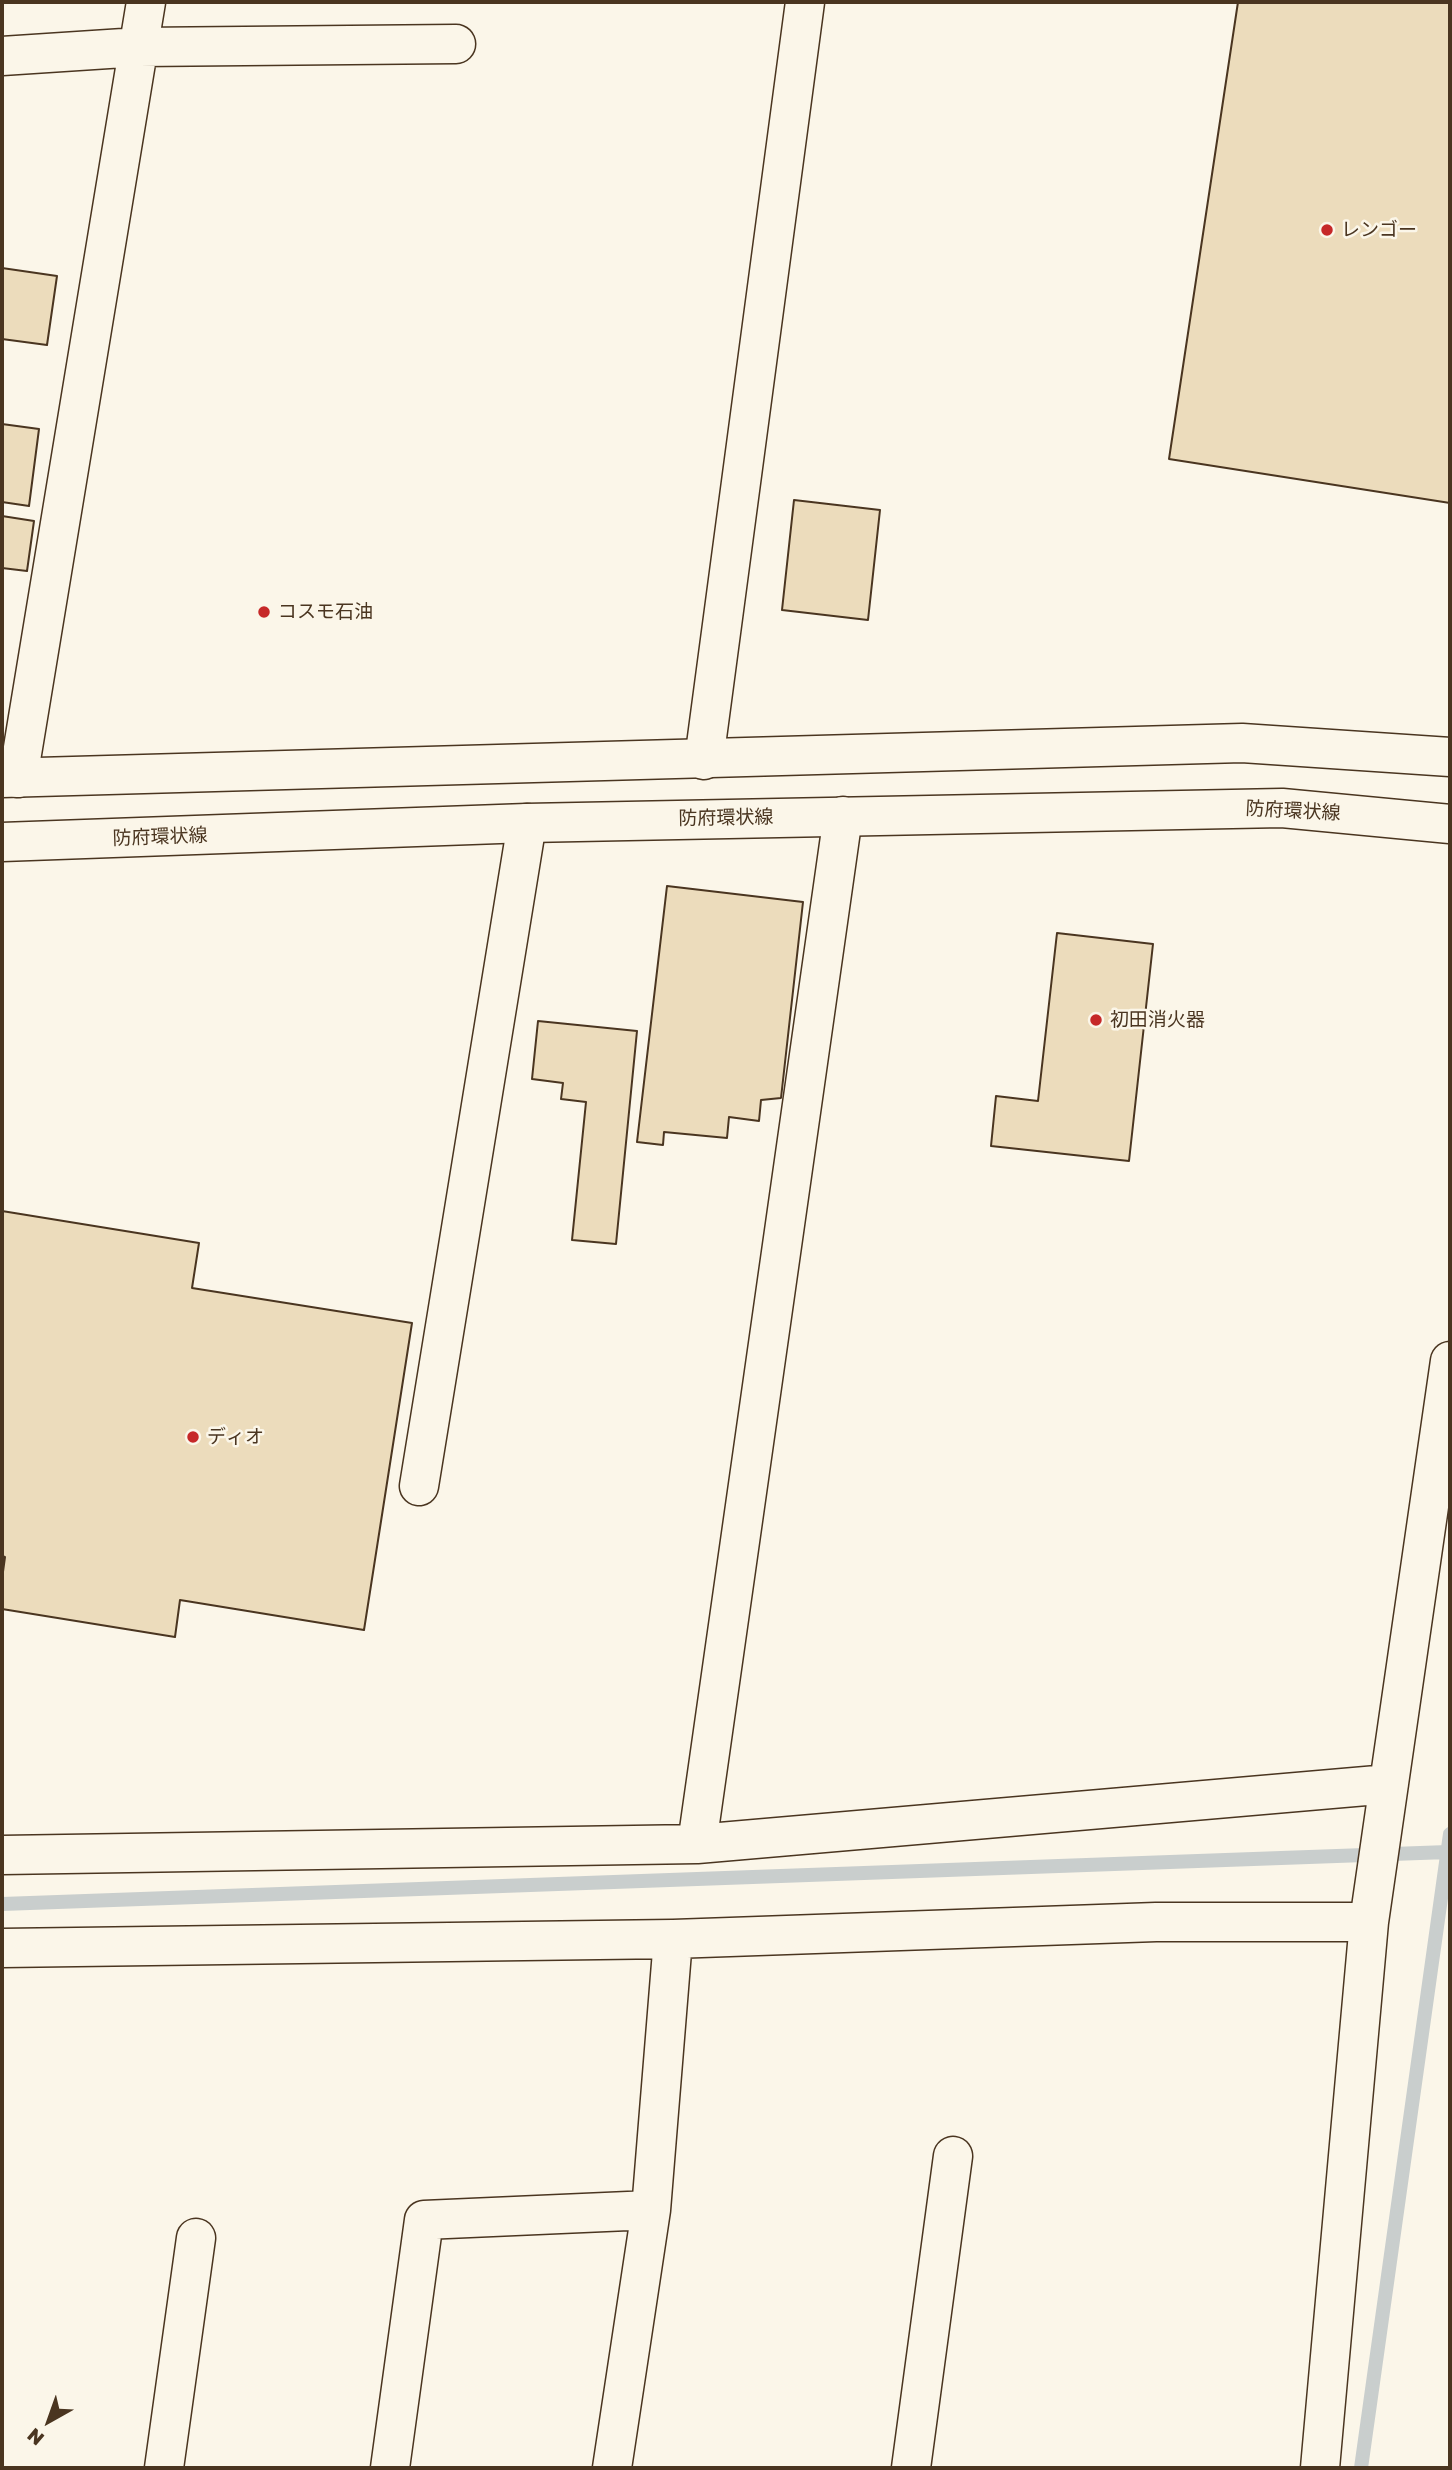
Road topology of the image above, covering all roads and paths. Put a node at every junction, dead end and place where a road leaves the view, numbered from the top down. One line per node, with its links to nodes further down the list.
1 (146, 2): 4 (street)
2 (805, 2): 7 (street)
3 (456, 44): 4 (street)
4 (138, 47): 5 (street); 8 (street)
5 (2, 56)
6 (1450, 757): 7 (street)
7 (704, 760): 8 (street)
8 (10, 778)
9 (843, 816): 10 (street, 防府環状線); 11 (street, 防府環状線); 17 (street)
10 (527, 823): 12 (street, 防府環状線); 14 (street)
11 (1450, 824)
12 (2, 842)
13 (1450, 1361): 15 (street)
14 (419, 1486)
15 (1439, 1507): 16 (street)
16 (1389, 1784): 17 (street); 19 (street)
17 (697, 1844): 18 (street)
18 (2, 1855)
19 (1369, 1922): 20 (street); 29 (street)
20 (673, 1939): 21 (street); 23 (street)
21 (2, 1948)
22 (953, 2156): 28 (street)
23 (651, 2210): 26 (street); 27 (street)
24 (196, 2238): 25 (street)
25 (164, 2468)
26 (390, 2468)
27 (612, 2468)
28 (911, 2468)
29 (1320, 2468)

